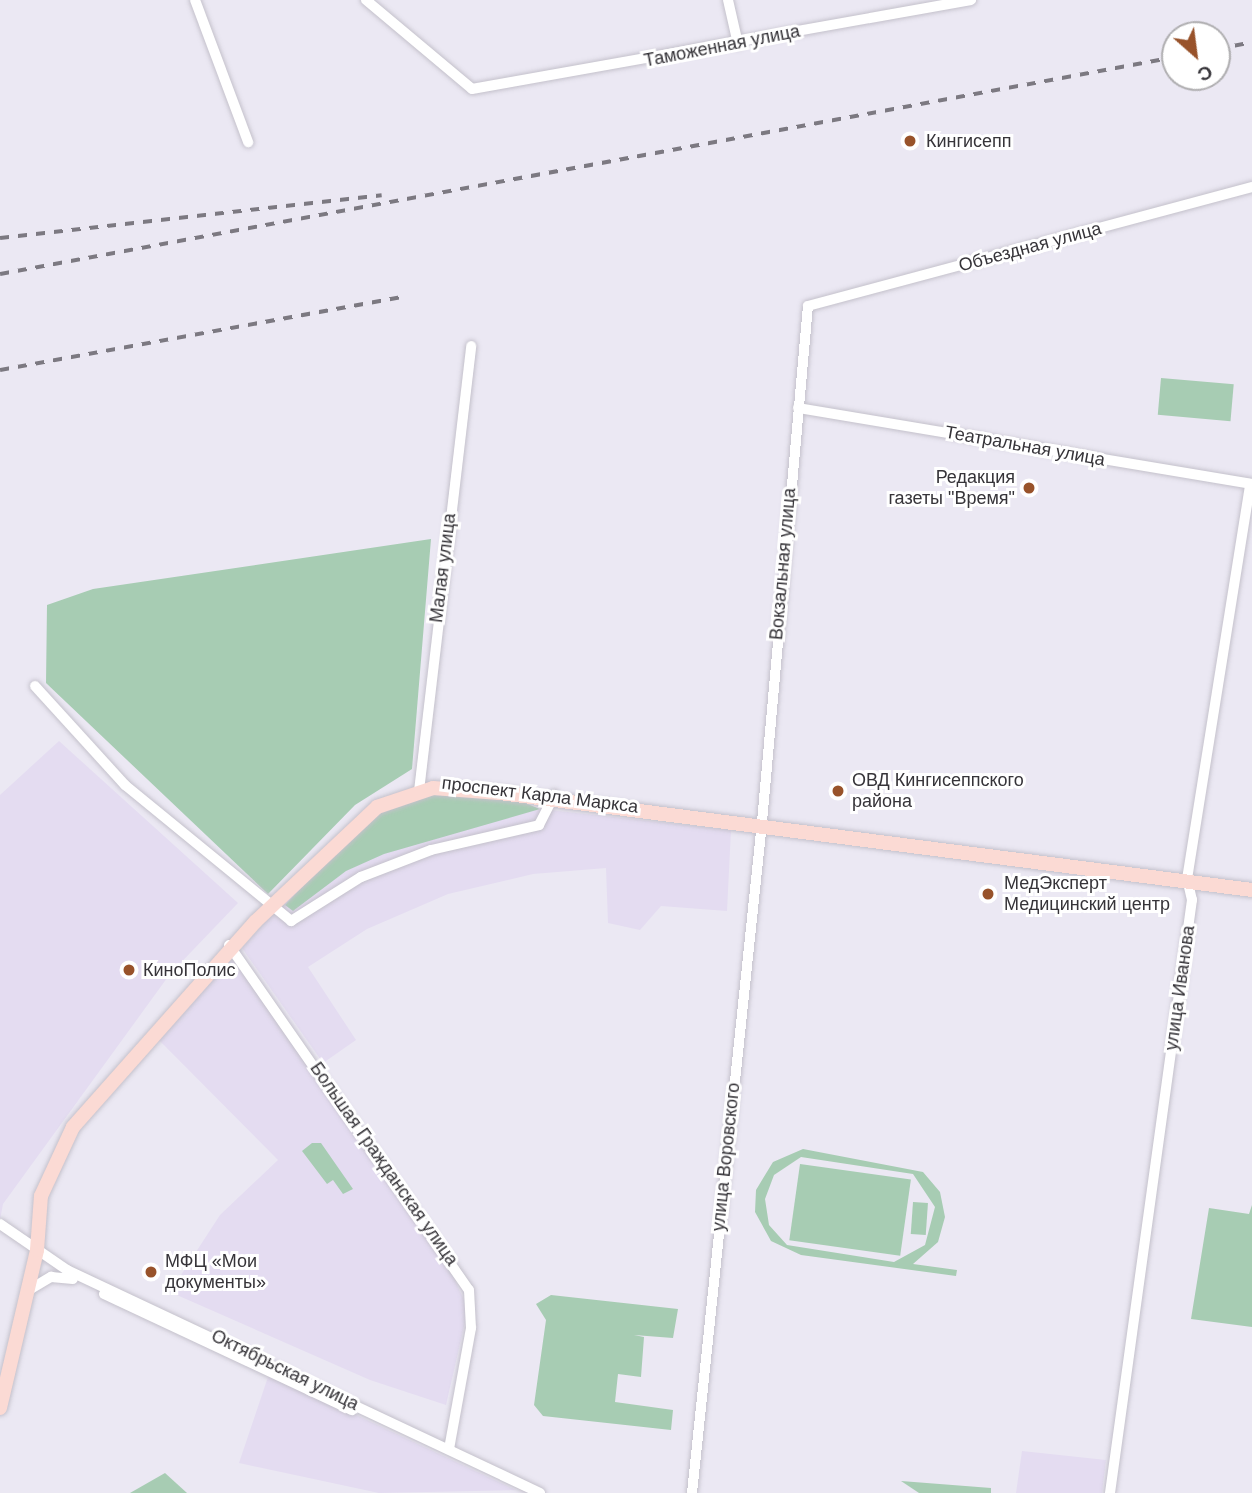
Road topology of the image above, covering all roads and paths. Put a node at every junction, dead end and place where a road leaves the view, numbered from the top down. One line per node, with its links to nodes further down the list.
1 (195, 0): 6 (street)
2 (366, 0): 5 (street, Таможенная улица)
3 (728, 0): 5 (street)
4 (971, 0): 5 (street, Таможенная улица)
5 (738, 44)
6 (248, 142)
7 (1252, 187): 8 (street, Объездная улица)
8 (808, 306): 10 (street, Вокзальная улица)
9 (471, 345): 13 (street, Малая улица)
10 (798, 408): 11 (street, Театральная улица); 15 (street, Вокзальная улица)
11 (1251, 484): 16 (street, улица Иванова)
12 (35, 686): 19 (street)
13 (419, 788): 14 (main road, проспект Карла Маркса); 19 (main road, проспект Карла Маркса)
14 (553, 798): 15 (main road, проспект Карла Маркса); 19 (street)
15 (762, 824): 16 (main road, проспект Карла Маркса); 29 (street, улица Воровского)
16 (1188, 882): 17 (main road, проспект Карла Маркса); 18 (main road); 30 (street, улица Иванова)
17 (1252, 885)
18 (1252, 890)
19 (271, 903): 20 (main road, проспект Карла Маркса)
20 (229, 945): 22 (main road, проспект Карла Маркса); 26 (street, Большая Гражданская улица)
21 (0, 1224): 22 (street, Октябрьская улица)
22 (35, 1248): 23 (main road); 24 (main road, проспект Карла Маркса); 26 (street, Октябрьская улица)
23 (24, 1295): 25 (main road); 27 (street)
24 (0, 1385)
25 (0, 1408)
26 (449, 1449): 28 (street, Октябрьская улица)
27 (527, 1493)
28 (540, 1493)
29 (692, 1493)
30 (1110, 1493)

